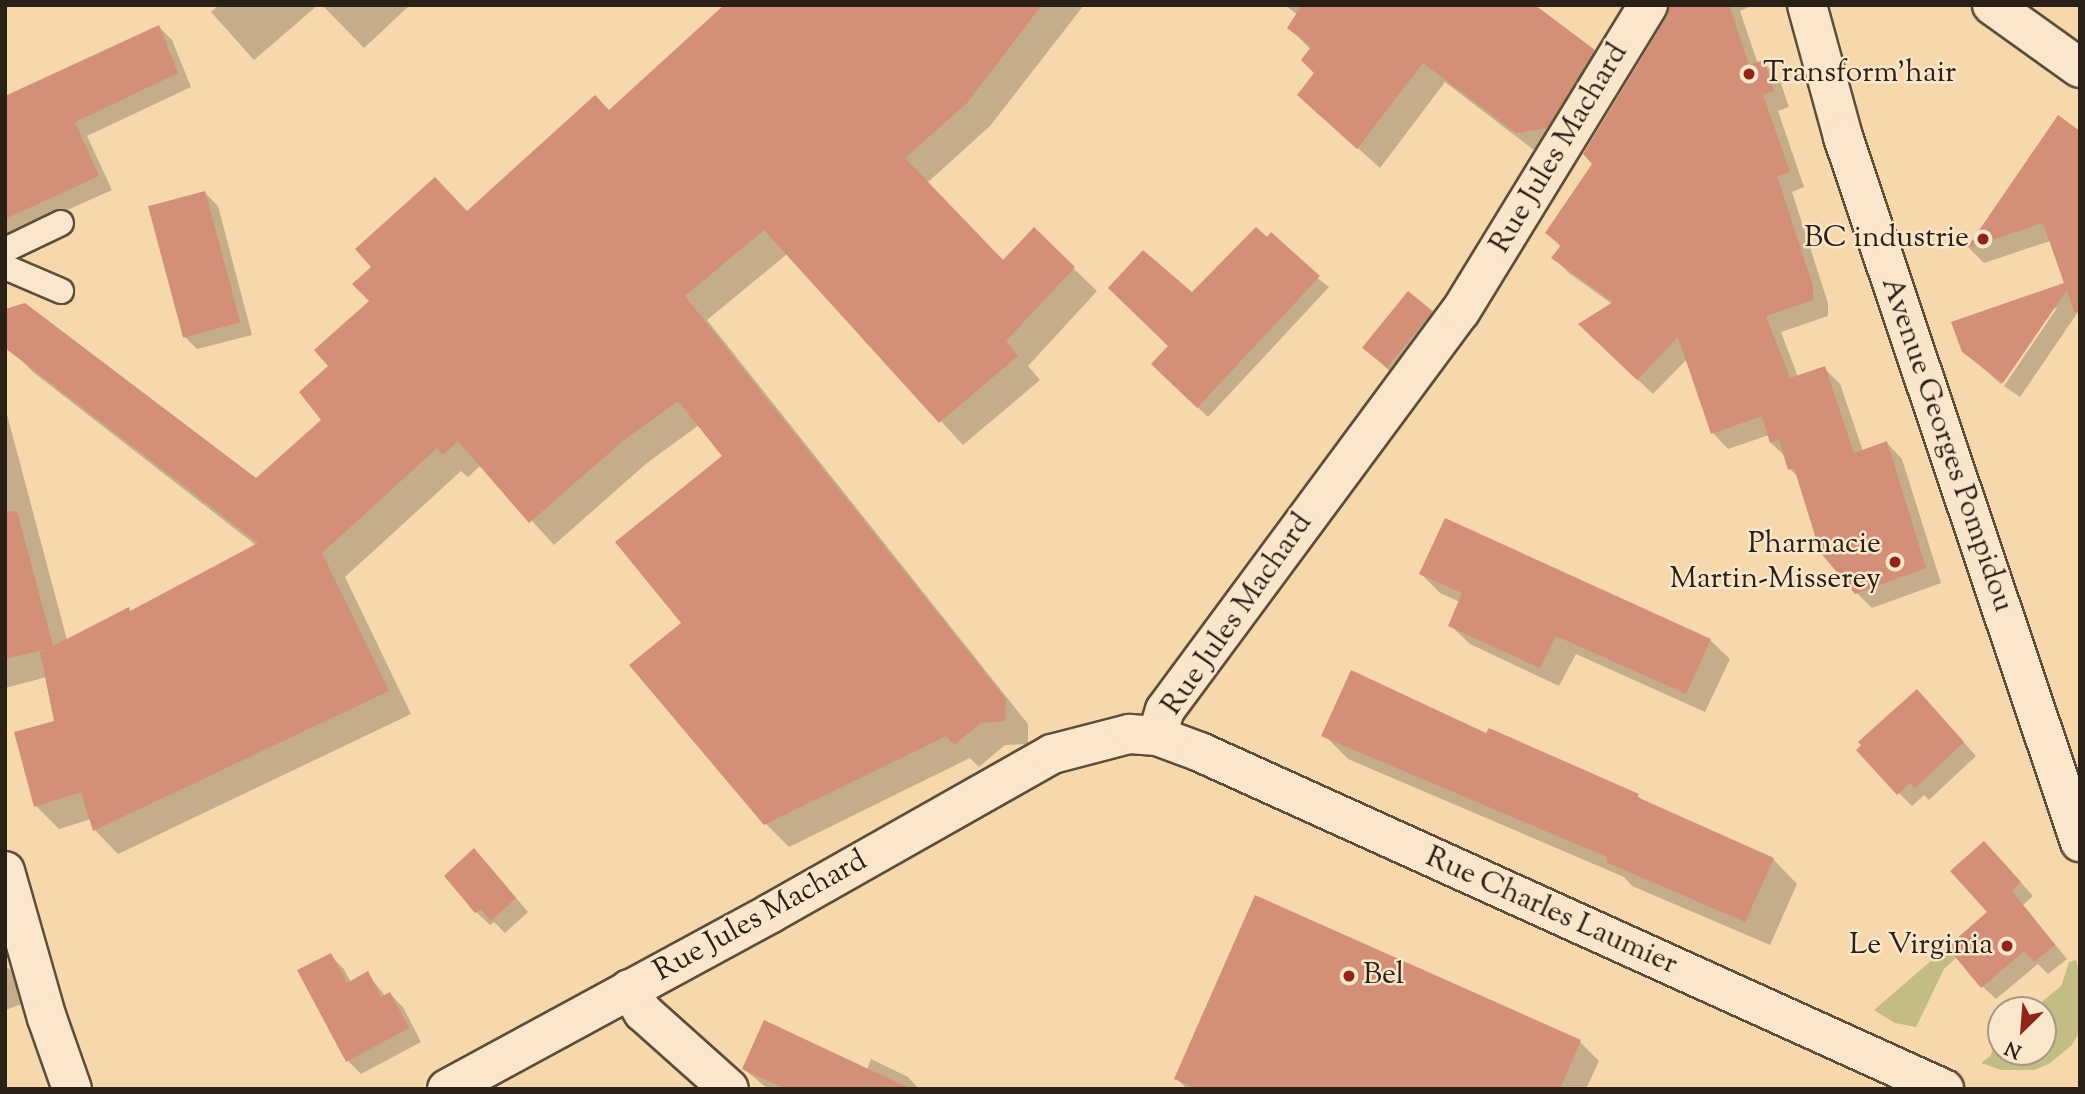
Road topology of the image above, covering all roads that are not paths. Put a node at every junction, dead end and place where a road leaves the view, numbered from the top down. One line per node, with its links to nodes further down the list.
1 (1648, 5): 9 (street, Rue Jules Machard)
2 (1807, 5): 10 (street, Avenue Georges Pompidou)
3 (1992, 5): 4 (street)
4 (2080, 68)
5 (61, 223): 6 (lane)
6 (5, 250)
7 (5, 267): 8 (lane)
8 (61, 291)
9 (1157, 736): 12 (street, Rue Jules Machard); 16 (street, Rue Charles Laumier)
10 (2080, 842)
11 (5, 871): 13 (street)
12 (629, 989): 14 (street, Rue Jules Machard); 15 (street)
13 (72, 1089)
14 (447, 1089)
15 (729, 1089)
16 (1944, 1089)

